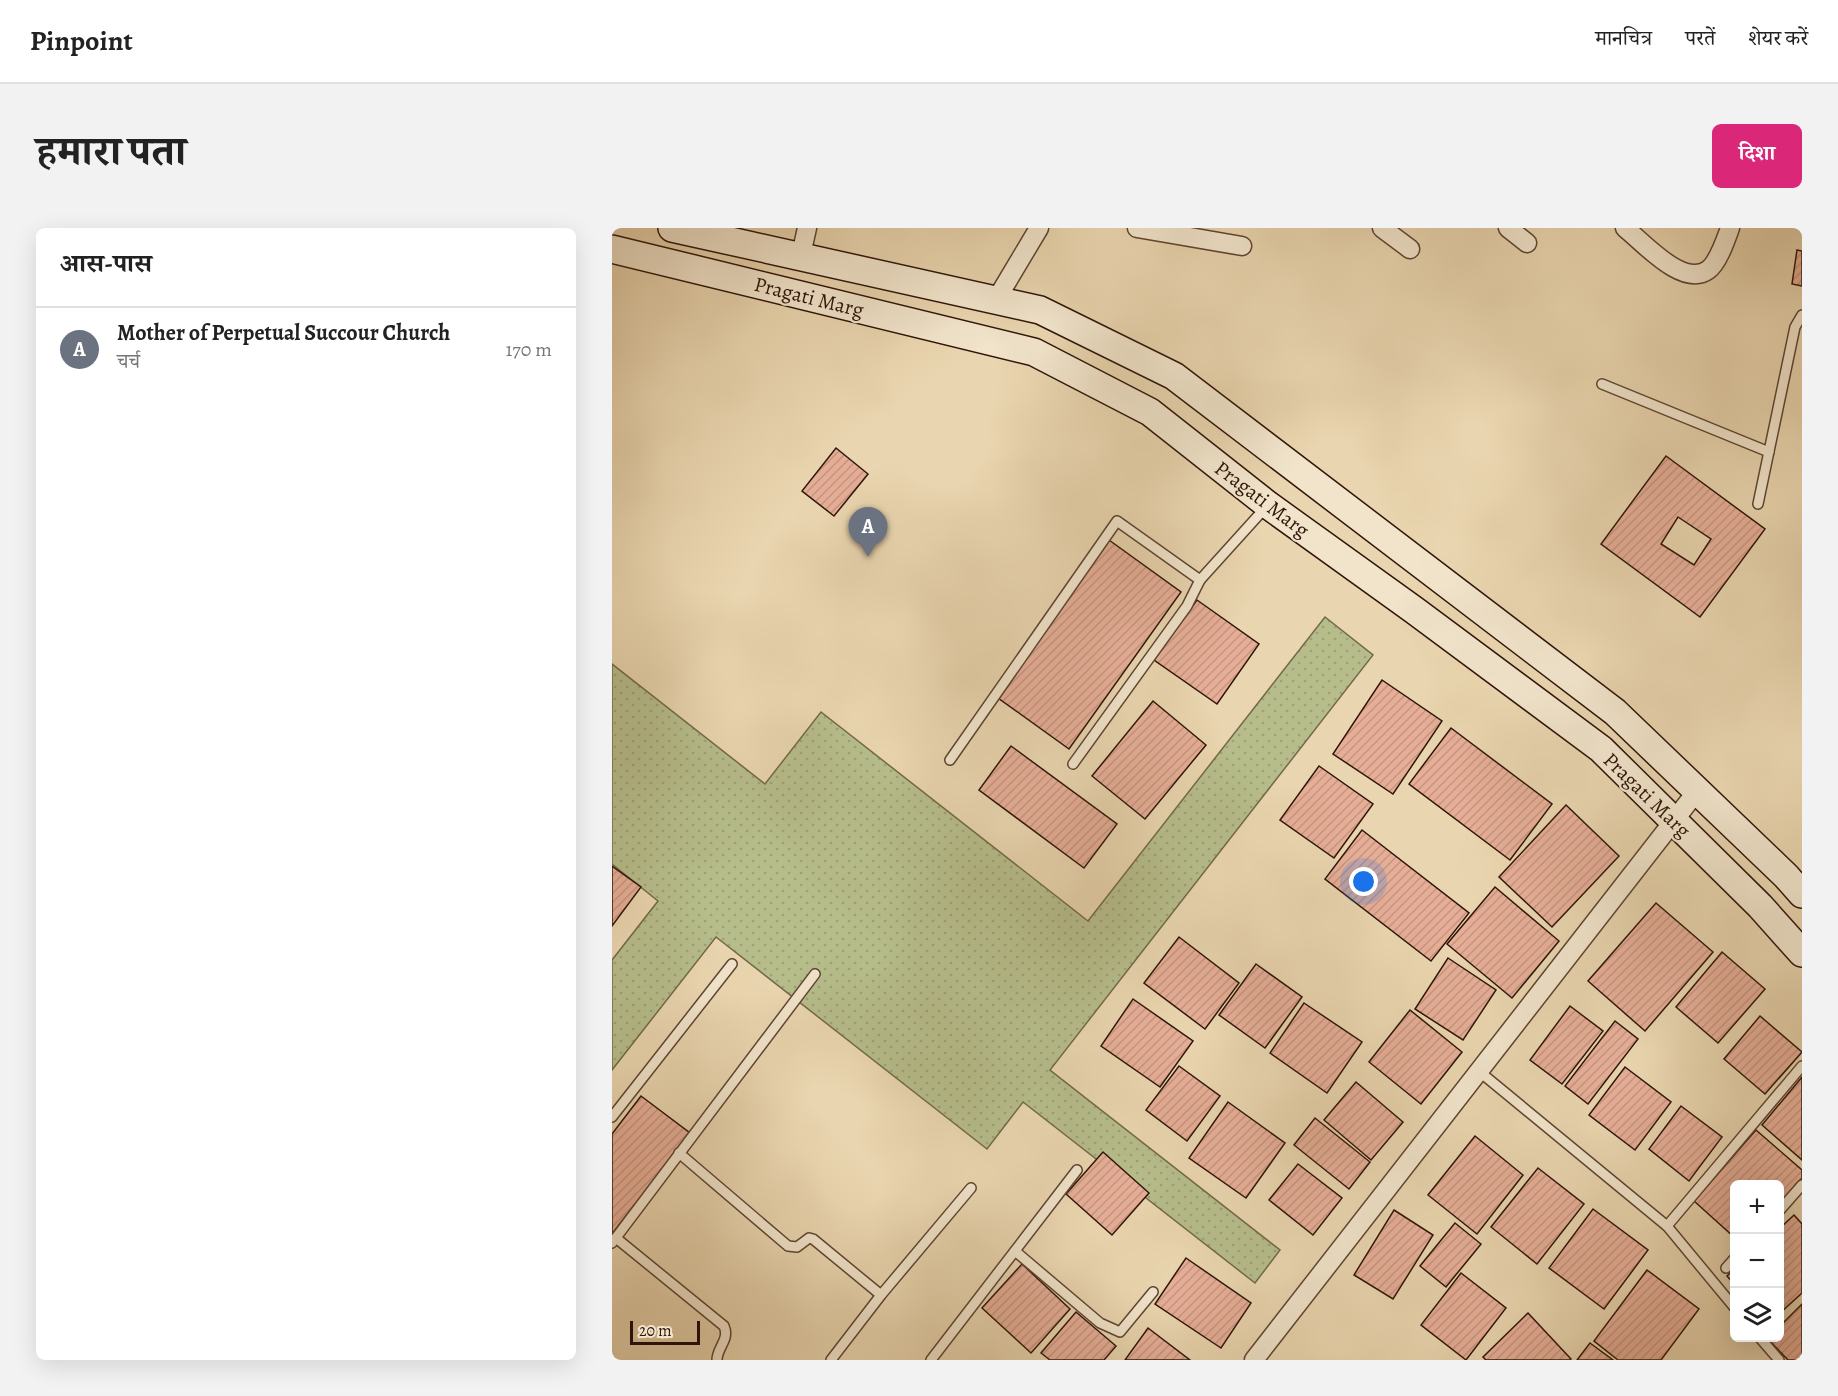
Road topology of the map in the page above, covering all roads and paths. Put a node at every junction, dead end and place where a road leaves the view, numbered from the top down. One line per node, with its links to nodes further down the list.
1 (672, 228): 9 (main road, Pragati Marg)
2 (807, 228): 14 (street)
3 (1039, 228): 15 (street)
4 (1137, 228): 11 (street)
5 (1382, 228): 13 (street)
6 (1508, 228): 10 (street)
7 (1625, 228): 8 (street)
8 (1730, 228)
9 (700, 231): 14 (main road, Pragati Marg)
10 (1527, 243)
11 (1242, 246)
12 (612, 249): 20 (main road, Pragati Marg)
13 (1410, 249)
14 (801, 255): 15 (main road, Pragati Marg)
15 (996, 300): 24 (main road, Pragati Marg)
16 (1802, 315): 18 (lane)
17 (1602, 384): 18 (lane)
18 (1769, 452): 19 (lane)
19 (1758, 504)
20 (1268, 505): 21 (lane); 25 (main road, Pragati Marg)
21 (1200, 580): 22 (lane); 23 (lane)
22 (950, 760)
23 (1073, 764)
24 (1697, 791): 25 (street); 26 (main road, Pragati Marg)
25 (1674, 821): 27 (main road, Pragati Marg); 31 (street)
26 (1802, 894)
27 (1802, 953)
28 (732, 964): 32 (lane)
29 (815, 974): 33 (lane)
30 (1802, 1066): 38 (lane)
31 (1480, 1072): 38 (lane); 50 (street)
32 (612, 1117)
33 (679, 1153): 39 (lane); 44 (lane)
34 (1077, 1170): 40 (lane)
35 (1802, 1185): 37 (lane)
36 (971, 1188): 44 (lane)
37 (1784, 1205)
38 (1667, 1226): 45 (lane)
39 (614, 1240): 47 (lane)
40 (1015, 1251): 43 (lane); 49 (lane)
41 (1730, 1264): 42 (lane)
42 (1726, 1268)
43 (1153, 1292)
44 (881, 1295): 48 (lane)
45 (1730, 1302)
46 (1763, 1342): 51 (lane)
47 (717, 1360)
48 (831, 1360)
49 (931, 1360)
50 (1254, 1360)
51 (1779, 1360)

